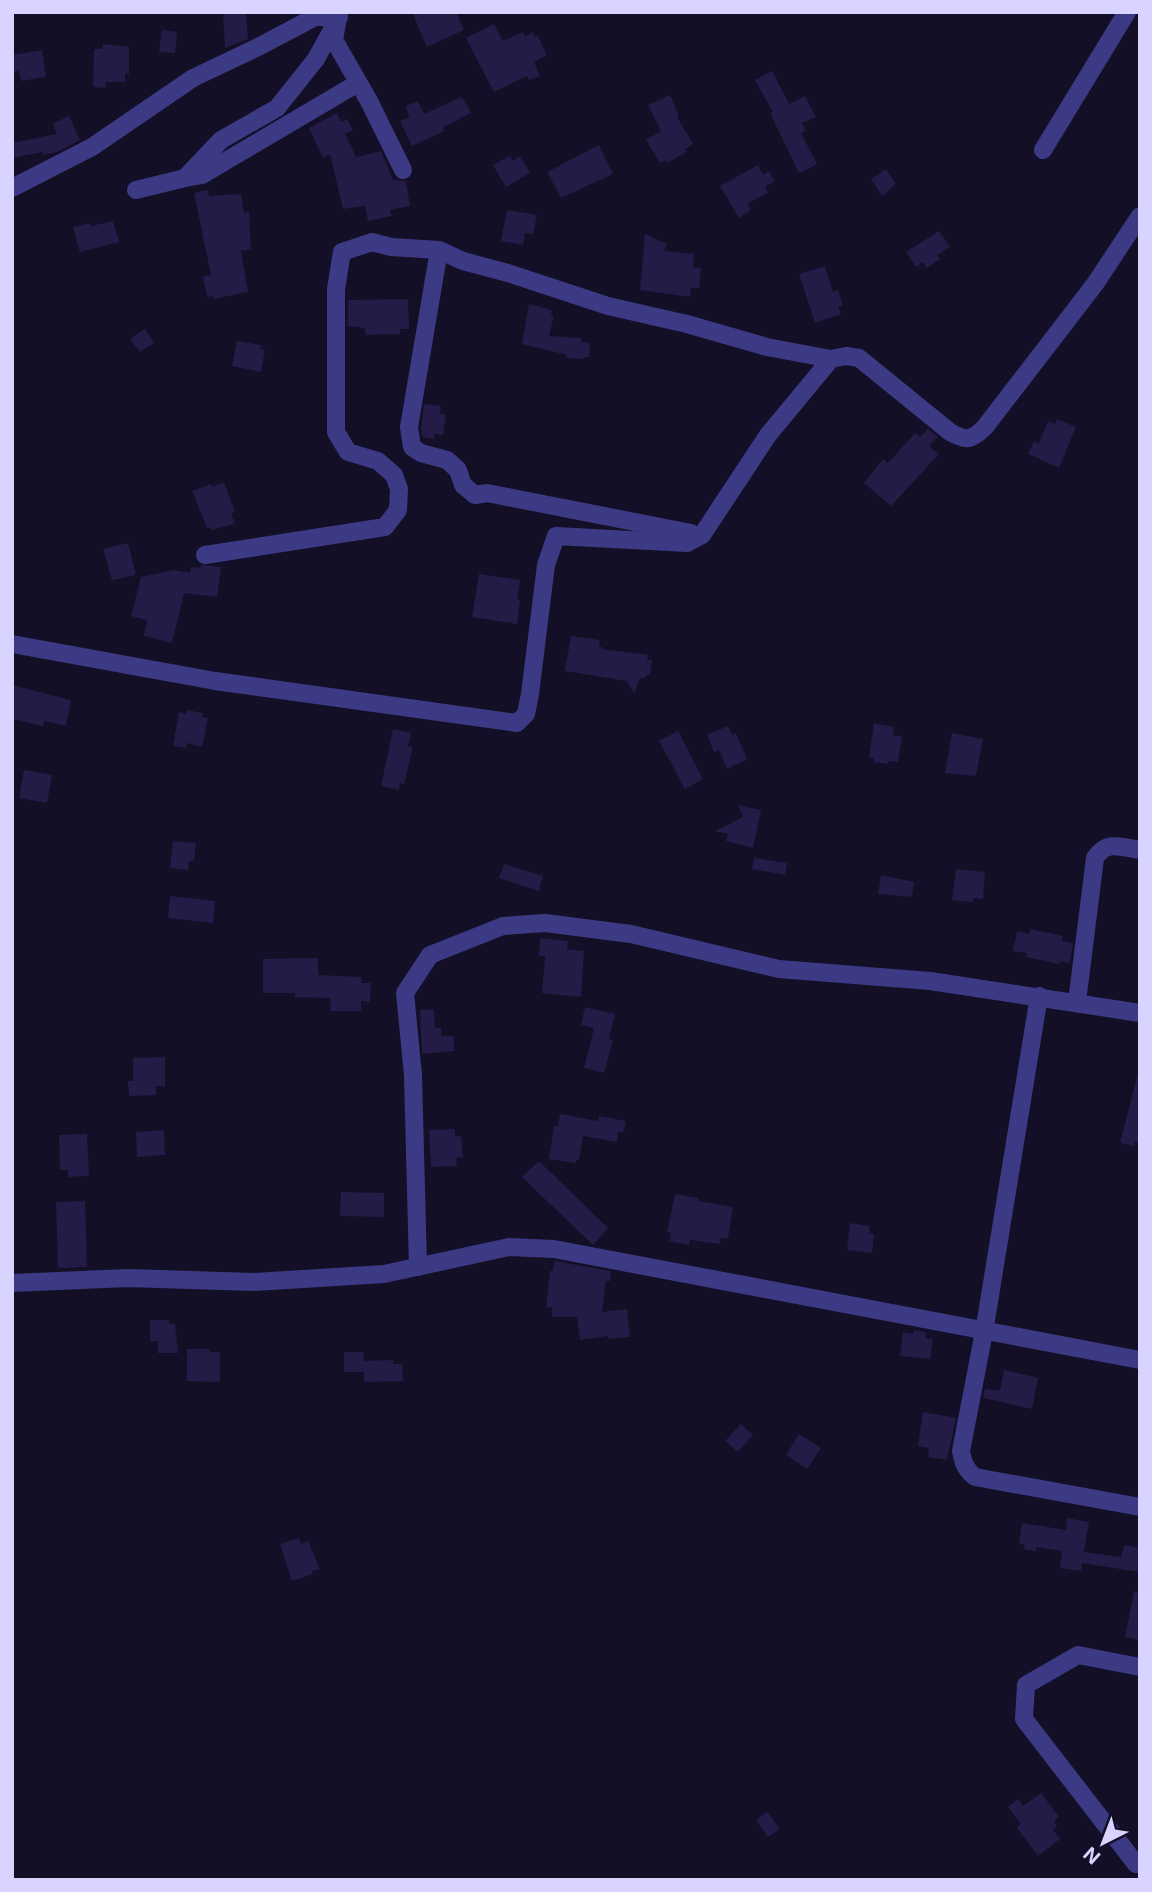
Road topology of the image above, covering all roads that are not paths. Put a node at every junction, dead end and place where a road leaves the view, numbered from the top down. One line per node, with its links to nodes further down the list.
1 (1128, 12): 4 (street)
2 (342, 15): 3 (street); 6 (street); 7 (street)
3 (358, 83): 5 (street); 6 (street)
4 (1043, 150)
5 (403, 170)
6 (185, 178): 8 (street)
7 (12, 188)
8 (136, 190)
9 (1140, 216): 11 (street)
10 (439, 250): 11 (street); 12 (street); 13 (street)
11 (831, 359): 12 (street)
12 (702, 535): 14 (street)
13 (205, 555)
14 (12, 644)
15 (1140, 850): 17 (street)
16 (1039, 996): 17 (street); 19 (street); 21 (street)
17 (1077, 1002): 18 (street)
18 (1140, 1013)
19 (418, 1267): 20 (street); 21 (street)
20 (12, 1283)
21 (984, 1332): 22 (street); 23 (street)
22 (1140, 1360)
23 (1140, 1507)
24 (1140, 1667): 25 (street)
25 (1136, 1864)

